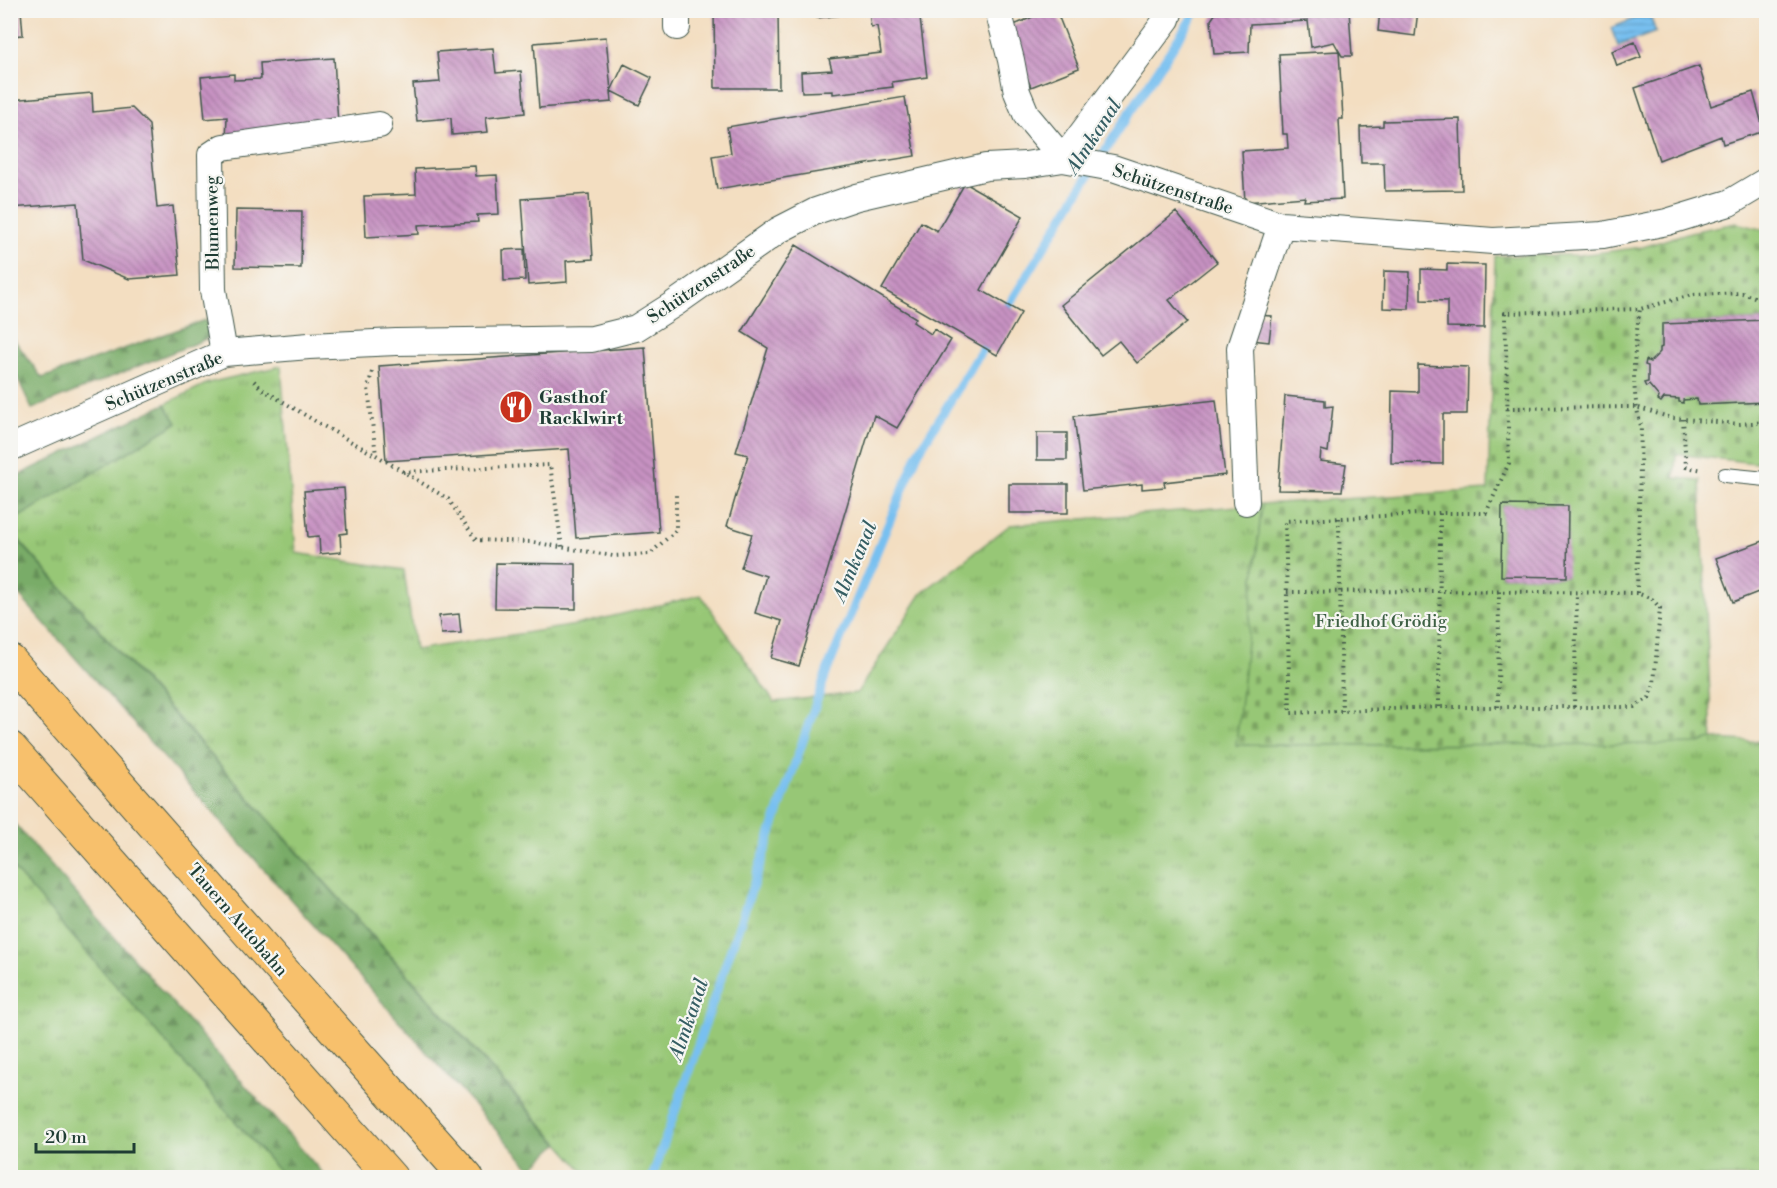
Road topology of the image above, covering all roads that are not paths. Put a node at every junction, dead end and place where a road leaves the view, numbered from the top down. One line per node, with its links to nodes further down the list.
1 (998, 10): 4 (street)
2 (1170, 10): 4 (street)
3 (379, 125): 7 (street, Blumenweg)
4 (1071, 160): 6 (street, Schützenstraße); 7 (street, Schützenstraße)
5 (1767, 181): 6 (street, Schützenstraße)
6 (1281, 225): 11 (street)
7 (224, 353): 8 (street, Schützenstraße)
8 (11, 446)
9 (1725, 475): 10 (lane)
10 (1767, 479)
11 (1246, 502)
12 (10, 661): 15 (highway, Tauern Autobahn)
13 (10, 748): 14 (highway)
14 (391, 1178)
15 (467, 1178)

